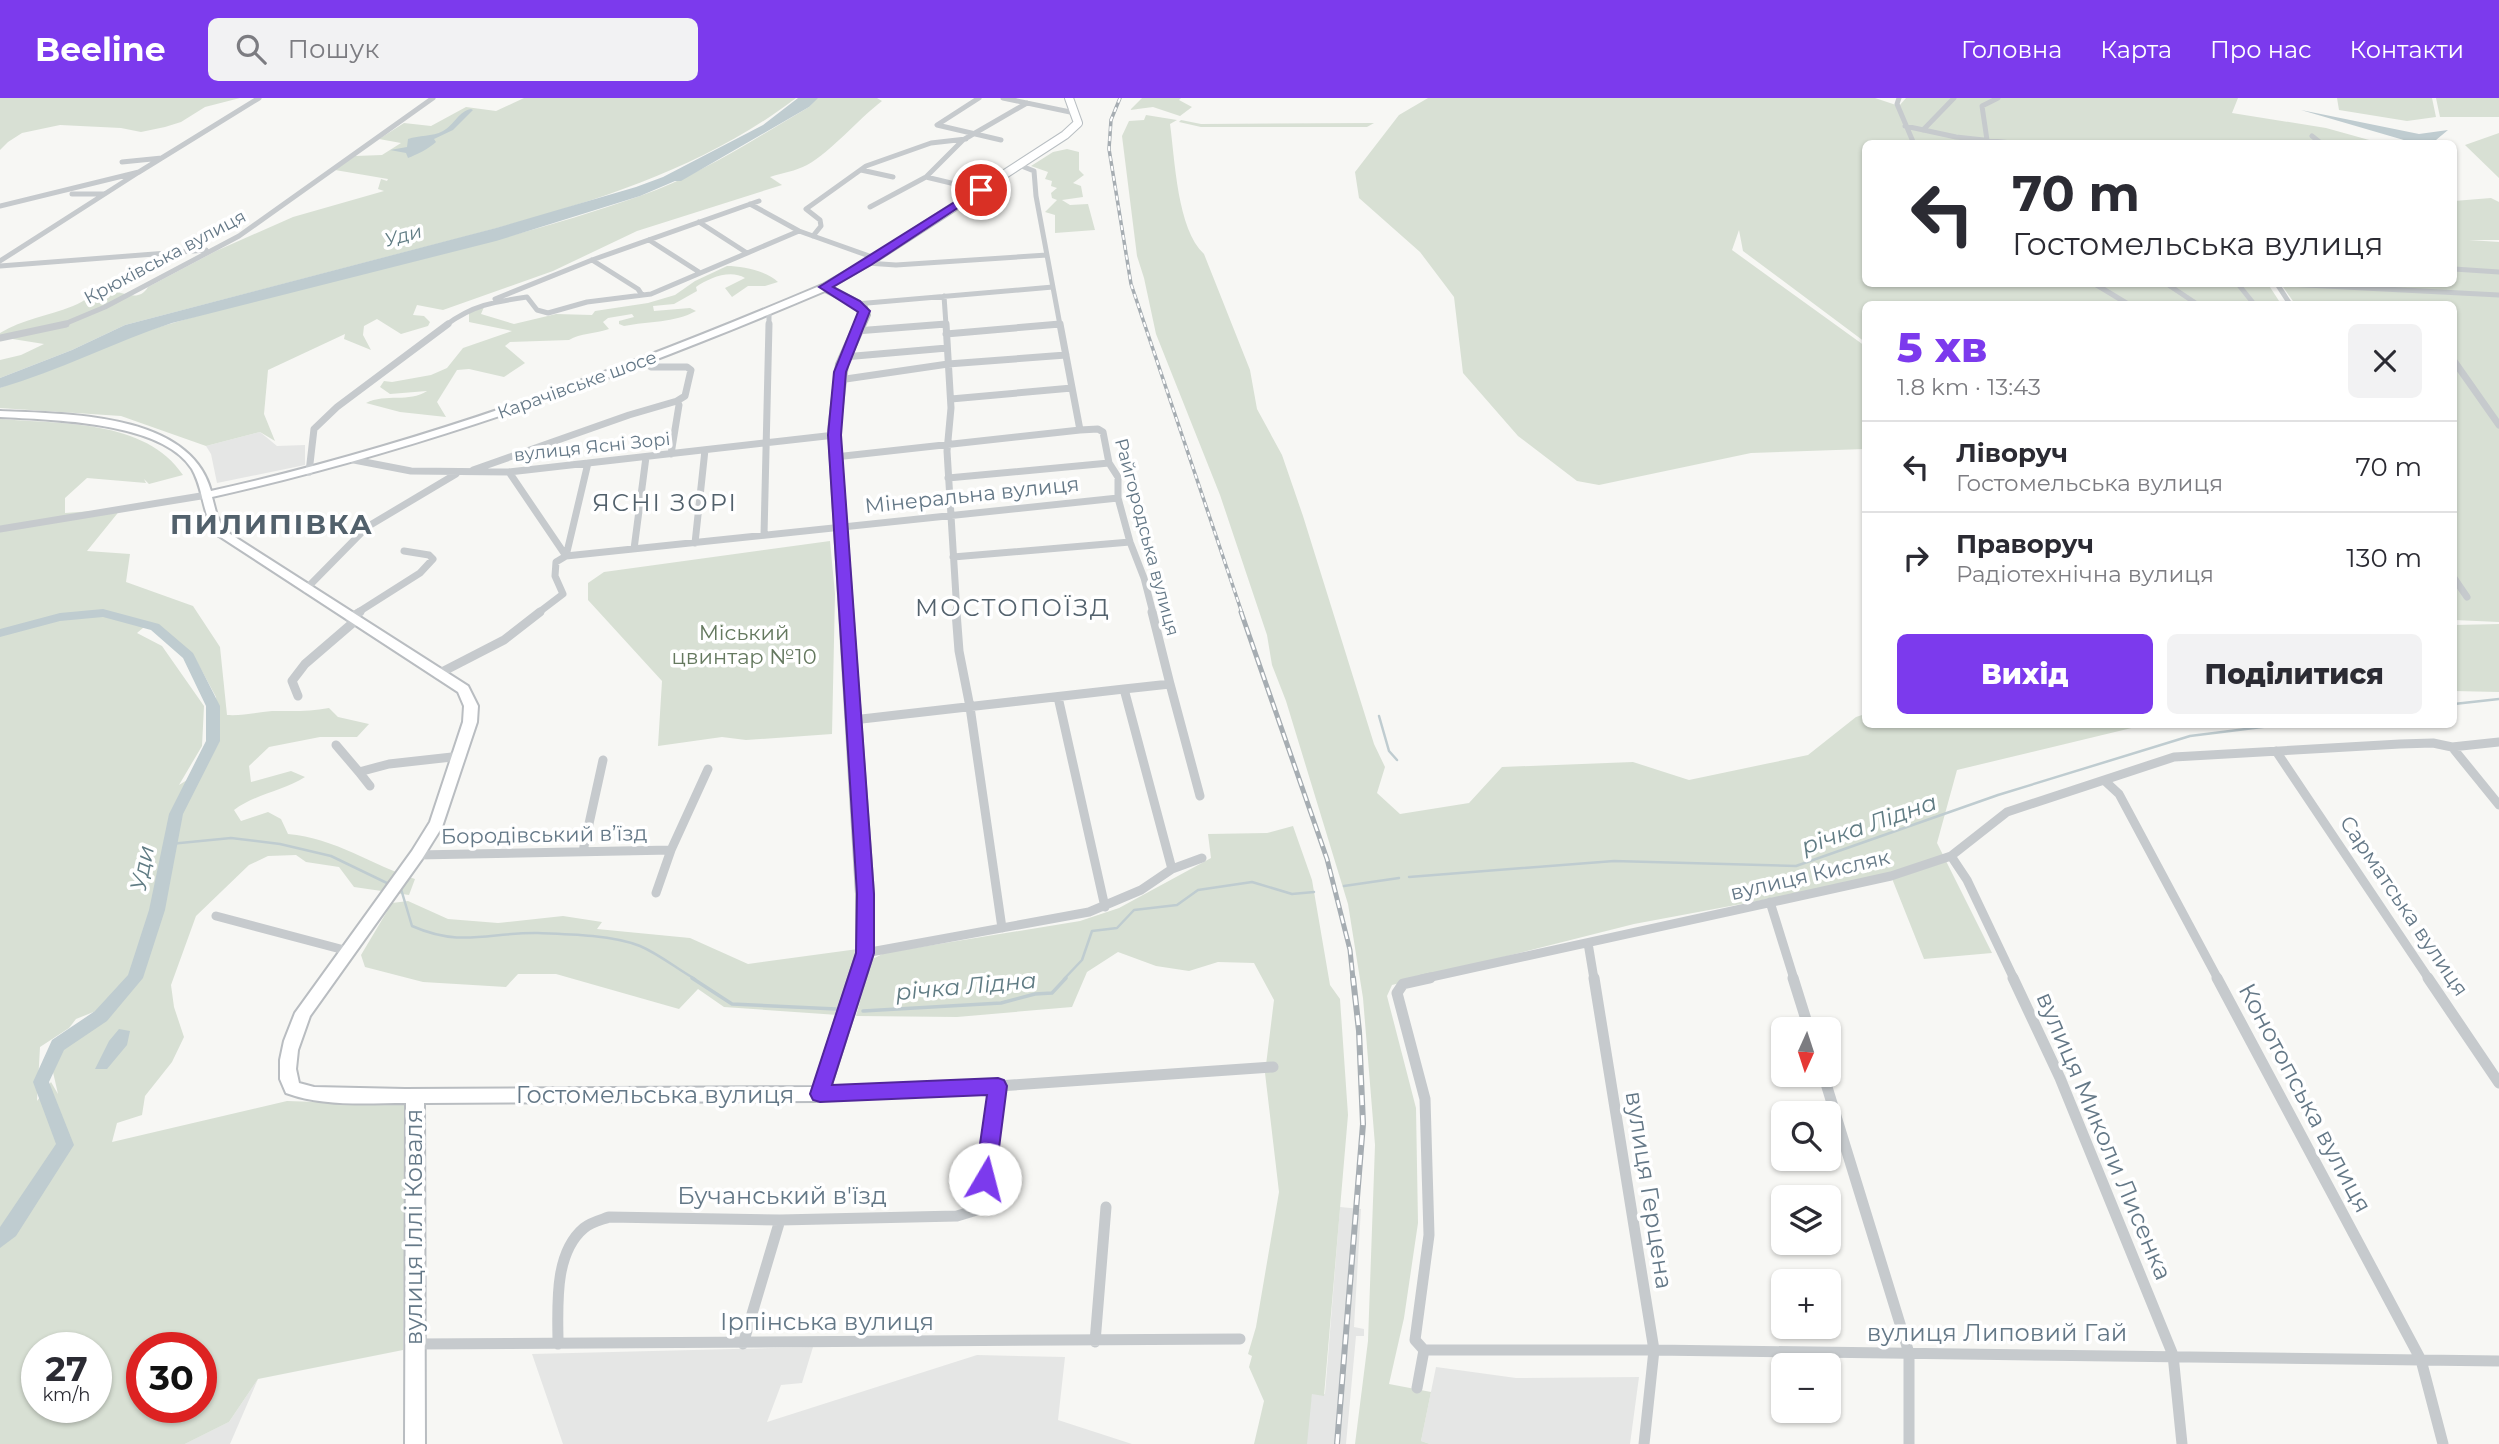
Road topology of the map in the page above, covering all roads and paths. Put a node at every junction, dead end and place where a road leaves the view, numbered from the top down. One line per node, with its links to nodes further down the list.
1 (259, 98): 24 (street)
2 (433, 98): 42 (street, Крюківська вулиця)
3 (979, 98): 15 (street)
4 (1003, 98): 10 (street)
5 (1039, 98): 11 (street)
6 (1069, 98): 12 (main road)
7 (1899, 98): 13 (street)
8 (1954, 98): 14 (street)
9 (1998, 98): 22 (street)
10 (1027, 103): 11 (street); 15 (street)
11 (1042, 106): 12 (street)
12 (1075, 113): 26 (main road, Карачівське шосе)
13 (1904, 124): 14 (street); 20 (street)
14 (1923, 130): 17 (street)
15 (973, 135): 18 (street); 19 (street)
16 (2312, 136): 23 (street)
17 (1956, 137): 21 (street); 22 (street)
18 (966, 139): 27 (street); 30 (street)
19 (1001, 140)
20 (1912, 140)
21 (1963, 140)
22 (1987, 140)
23 (2317, 140)
24 (167, 157): 25 (street); 28 (street)
25 (122, 162)
26 (1019, 166): 31 (main road, Карачівське шосе); 44 (street)
27 (860, 170): 29 (street); 40 (street)
28 (139, 173): 32 (street); 33 (street)
29 (893, 177)
30 (926, 177): 31 (street); 37 (street)
31 (981, 190): 46 (main road, Карачівське шосе)
32 (61, 193): 33 (street); 36 (street)
33 (105, 194): 47 (street)
34 (759, 201): 35 (street)
35 (750, 204): 38 (street); 39 (street)
36 (0, 206)
37 (870, 207)
38 (699, 222): 41 (street); 43 (street)
39 (799, 231): 40 (street); 43 (street)
40 (813, 236): 46 (street)
41 (649, 240): 45 (street); 49 (street)
42 (212, 250): 47 (street); 70 (street, Крюківська вулиця)
43 (747, 253): 49 (street)
44 (1047, 255): 46 (street); 56 (street)
45 (592, 260): 57 (street); 63 (street)
46 (871, 261): 51 (main road, Карачівське шосе)
47 (0, 263)
48 (2457, 269): 50 (street)
49 (699, 272): 57 (street)
50 (2499, 272)
51 (825, 287): 64 (main road); 65 (main road, Карачівське шосе)
52 (2100, 287): 60 (street)
53 (2172, 287): 61 (street)
54 (2240, 287): 62 (street)
55 (2345, 287): 58 (street)
56 (1053, 288): 59 (street); 67 (street)
57 (642, 295): 63 (street)
58 (2499, 295)
59 (944, 296): 64 (street); 66 (street)
60 (2123, 301)
61 (2192, 301)
62 (2252, 301)
63 (491, 302): 94 (street)
64 (856, 304): 68 (main road)
65 (769, 312): 74 (main road, Карачівське шосе); 85 (street)
66 (946, 324): 68 (street); 69 (street)
67 (1060, 324): 69 (street); 72 (street)
68 (856, 331): 73 (main road)
69 (946, 334): 71 (street)
70 (0, 338)
71 (947, 348): 73 (street); 75 (street)
72 (1066, 355): 75 (street); 78 (street)
73 (844, 357): 77 (main road)
74 (643, 361): 80 (street); 91 (main road, Карачівське шосе)
75 (948, 364): 77 (street); 79 (street)
76 (2457, 366): 82 (street)
77 (839, 380): 84 (main road)
78 (1072, 388): 79 (street); 83 (street)
79 (951, 399): 86 (street)
80 (677, 401): 88 (street); 95 (street)
81 (0, 414): 98 (main road, вулиця Іллі Коваля)
82 (2499, 425)
83 (1080, 430): 86 (street); 93 (street, Райгородська вулиця)
84 (835, 435): 85 (street, вулиця Ясні Зорі); 90 (main road)
85 (766, 443): 87 (street, вулиця Ясні Зорі); 103 (street)
86 (948, 445): 90 (street); 97 (street)
87 (705, 450): 88 (street, вулиця Ясні Зорі); 105 (street)
88 (671, 454): 89 (street, вулиця Ясні Зорі)
89 (646, 457): 92 (street, вулиця Ясні Зорі); 106 (street)
90 (835, 457): 101 (main road)
91 (354, 460): 94 (main road, Карачівське шосе); 95 (street, вулиця Ясні Зорі)
92 (588, 463): 96 (street, вулиця Ясні Зорі); 108 (street)
93 (1109, 463): 97 (street); 99 (street, Райгородська вулиця)
94 (309, 472): 98 (main road, Карачівське шосе)
95 (460, 472): 96 (street, вулиця Ясні Зорі); 111 (street)
96 (509, 472): 108 (street)
97 (948, 478): 100 (street)
98 (207, 495): 102 (street, Карачівське шосе); 111 (main road, вулиця Іллі Коваля)
99 (1118, 498): 100 (street, Мінеральна вулиця); 104 (street, Райгородська вулиця)
100 (950, 515): 101 (street, Мінеральна вулиця); 109 (street)
101 (839, 526): 103 (street, Мінеральна вулиця); 120 (main road)
102 (0, 529)
103 (764, 535): 105 (street, Мінеральна вулиця)
104 (1130, 542): 109 (street); 115 (street, Райгородська вулиця)
105 (695, 543): 106 (street, Мінеральна вулиця)
106 (634, 549): 108 (street, Мінеральна вулиця)
107 (404, 551): 113 (street)
108 (566, 556): 114 (street)
109 (953, 557): 119 (street)
110 (2457, 583): 112 (street)
111 (306, 589): 113 (main road, вулиця Іллі Коваля)
112 (2466, 597)
113 (352, 619): 114 (main road, вулиця Іллі Коваля); 117 (street)
114 (438, 674): 125 (main road, вулиця Іллі Коваля)
115 (1170, 684): 116 (street); 131 (street, Райгородська вулиця)
116 (1124, 689): 118 (street); 138 (street)
117 (298, 696)
118 (1058, 697): 119 (street); 141 (street)
119 (970, 707): 120 (street); 143 (street)
120 (853, 720): 146 (main road)
121 (2499, 742): 123 (street, вулиця Кисляк)
122 (336, 746): 128 (street)
123 (2452, 747): 124 (street, вулиця Кисляк); 132 (street)
124 (2276, 751): 129 (street, вулиця Кисляк); 149 (street, Сарматська вулиця)
125 (461, 757): 128 (street); 135 (main road, вулиця Іллі Коваля)
126 (603, 760): 134 (street)
127 (708, 769): 133 (street, Бородівський в’їзд)
128 (359, 772): 130 (street)
129 (2106, 782): 136 (street, вулиця Кисляк); 165 (street, Конотопська вулиця)
130 (370, 786)
131 (1200, 796)
132 (2499, 805)
133 (671, 850): 134 (street, Бородівський в’їзд); 139 (street, Бородівський в’їзд)
134 (583, 851): 135 (street, Бородівський в’їзд)
135 (417, 855): 145 (main road, вулиця Іллі Коваля)
136 (1951, 856): 140 (street, вулиця Кисляк); 164 (street, вулиця Миколи Лисенка)
137 (1202, 858): 138 (street)
138 (1172, 869): 141 (street)
139 (656, 893)
140 (1770, 902): 144 (street, вулиця Кисляк); 147 (street)
141 (1105, 907): 143 (street)
142 (216, 916): 145 (street)
143 (1002, 928): 146 (street)
144 (1588, 943): 161 (street, вулиця Кисляк); 162 (street, вулиця Герцена)
145 (348, 951): 153 (main road, вулиця Іллі Коваля)
146 (865, 953): 152 (main road)
147 (1805, 1017)
148 (1273, 1068): 150 (street, Гостомельська вулиця)
149 (2499, 1083)
150 (998, 1086): 152 (street, Гостомельська вулиця); 155 (street, Бучанський в'їзд)
151 (1827, 1087): 163 (street)
152 (820, 1094): 153 (main road, Гостомельська вулиця)
153 (415, 1096): 158 (main road, вулиця Іллі Коваля)
154 (1106, 1207): 157 (street)
155 (780, 1220): 159 (street, Бучанський в'їзд); 160 (street)
156 (1240, 1339): 157 (street, Ірпінська вулиця)
157 (1095, 1342): 160 (street, Ірпінська вулиця)
158 (414, 1344): 159 (street, Ірпінська вулиця); 168 (main road, вулиця Іллі Коваля)
159 (558, 1344): 160 (street, Ірпінська вулиця)
160 (743, 1344)
161 (1420, 1345): 162 (street, вулиця Липовий Гай); 167 (street)
162 (1654, 1350): 163 (street, вулиця Липовий Гай); 169 (street, вулиця Герцена)
163 (1909, 1353): 164 (street, вулиця Липовий Гай); 170 (street)
164 (2173, 1355): 165 (street, вулиця Липовий Гай); 171 (street, вулиця Миколи Лисенка)
165 (2421, 1360): 166 (street, вулиця Липовий Гай); 172 (street, Конотопська вулиця)
166 (2499, 1361)
167 (1417, 1388)
168 (415, 1444)
169 (1644, 1444)
170 (1909, 1444)
171 (2182, 1444)
172 (2443, 1444)

